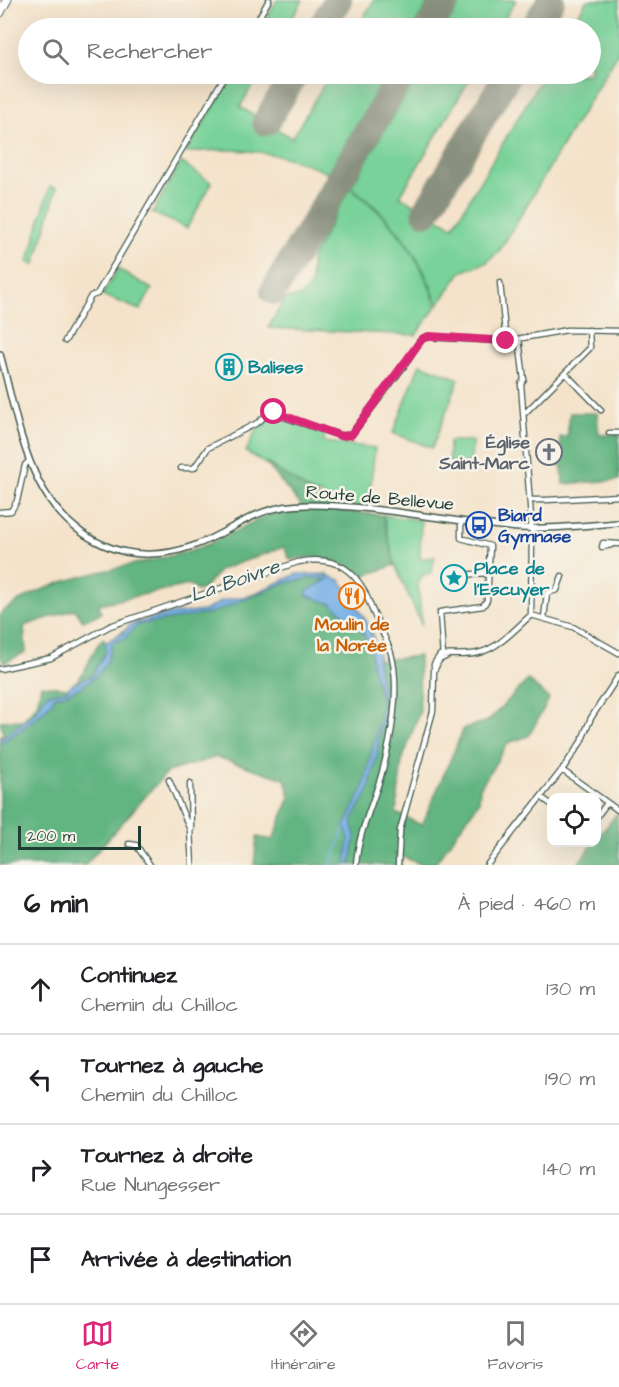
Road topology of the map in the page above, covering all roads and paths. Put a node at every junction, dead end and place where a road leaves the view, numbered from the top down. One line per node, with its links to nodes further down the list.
1 (7, 0): 3 (highway)
2 (269, 0): 4 (street)
3 (0, 13)
4 (259, 18)
5 (220, 84): 10 (street)
6 (500, 283): 11 (street)
7 (589, 330): 8 (street); 9 (street); 13 (street)
8 (619, 331)
9 (519, 339): 11 (street); 15 (street)
10 (64, 341)
11 (506, 341): 19 (street)
12 (0, 354): 18 (street, Route de Bellevue)
13 (566, 374): 14 (street); 15 (street)
14 (601, 410)
15 (525, 413): 21 (street)
16 (609, 433): 17 (street)
17 (619, 433)
18 (29, 461): 22 (street); 23 (street, Route de Bellevue)
19 (181, 468)
20 (619, 496): 21 (street)
21 (530, 500): 25 (street)
22 (0, 512)
23 (460, 521): 25 (street, Route de Bellevue); 28 (street)
24 (619, 524): 25 (street, Route de Bellevue)
25 (532, 528): 31 (street)
26 (619, 544): 27 (street)
27 (611, 545)
28 (488, 573): 29 (street); 34 (street)
29 (461, 575)
30 (562, 576): 32 (street)
31 (531, 615): 32 (street); 34 (street)
32 (544, 618): 33 (street)
33 (619, 653)
34 (443, 656): 50 (street)
35 (0, 669): 49 (street)
36 (619, 675): 37 (street)
37 (562, 770): 40 (street); 42 (street)
38 (169, 780): 45 (street)
39 (190, 783): 45 (street)
40 (541, 797): 41 (street); 51 (street)
41 (547, 801)
42 (607, 803): 43 (street); 44 (street)
43 (619, 811)
44 (601, 812)
45 (191, 838): 48 (street)
46 (129, 844): 47 (street)
47 (150, 865)
48 (192, 865)
49 (356, 865)
50 (400, 865)
51 (487, 865)

